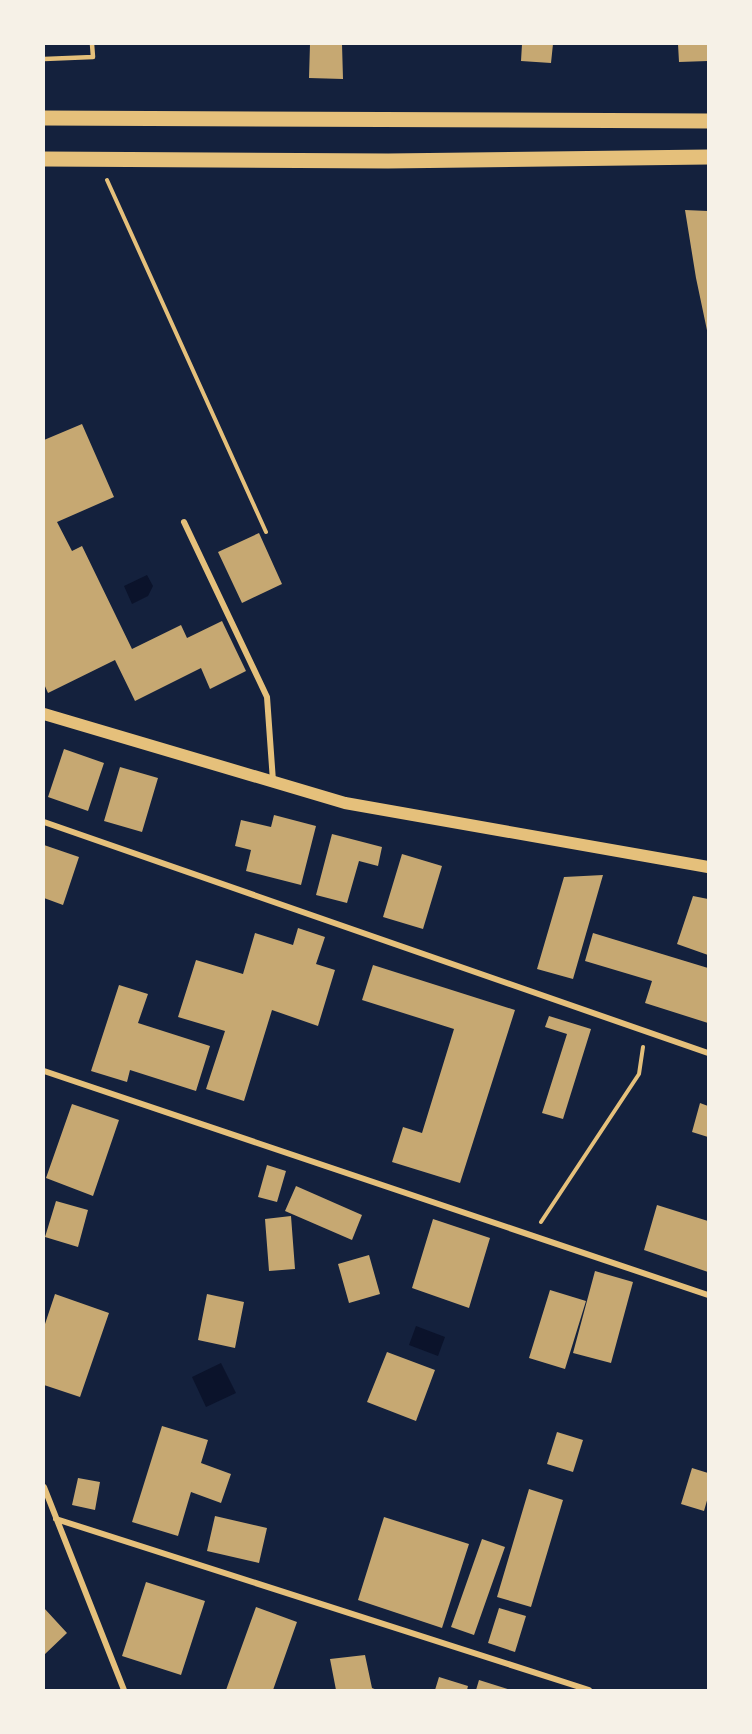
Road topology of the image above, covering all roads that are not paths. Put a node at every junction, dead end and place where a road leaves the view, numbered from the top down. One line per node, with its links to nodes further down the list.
1 (92, 44): 2 (lane)
2 (44, 59)
3 (44, 118): 4 (main road)
4 (708, 121)
5 (708, 157): 6 (main road)
6 (44, 159)
7 (184, 522): 9 (street)
8 (44, 714): 9 (main road)
9 (273, 782): 11 (main road)
10 (44, 822): 12 (street)
11 (708, 867)
12 (708, 1053)
13 (44, 1071): 14 (street)
14 (708, 1295)
15 (44, 1487): 16 (street)
16 (56, 1519): 17 (street); 18 (street)
17 (124, 1690)
18 (589, 1690)

